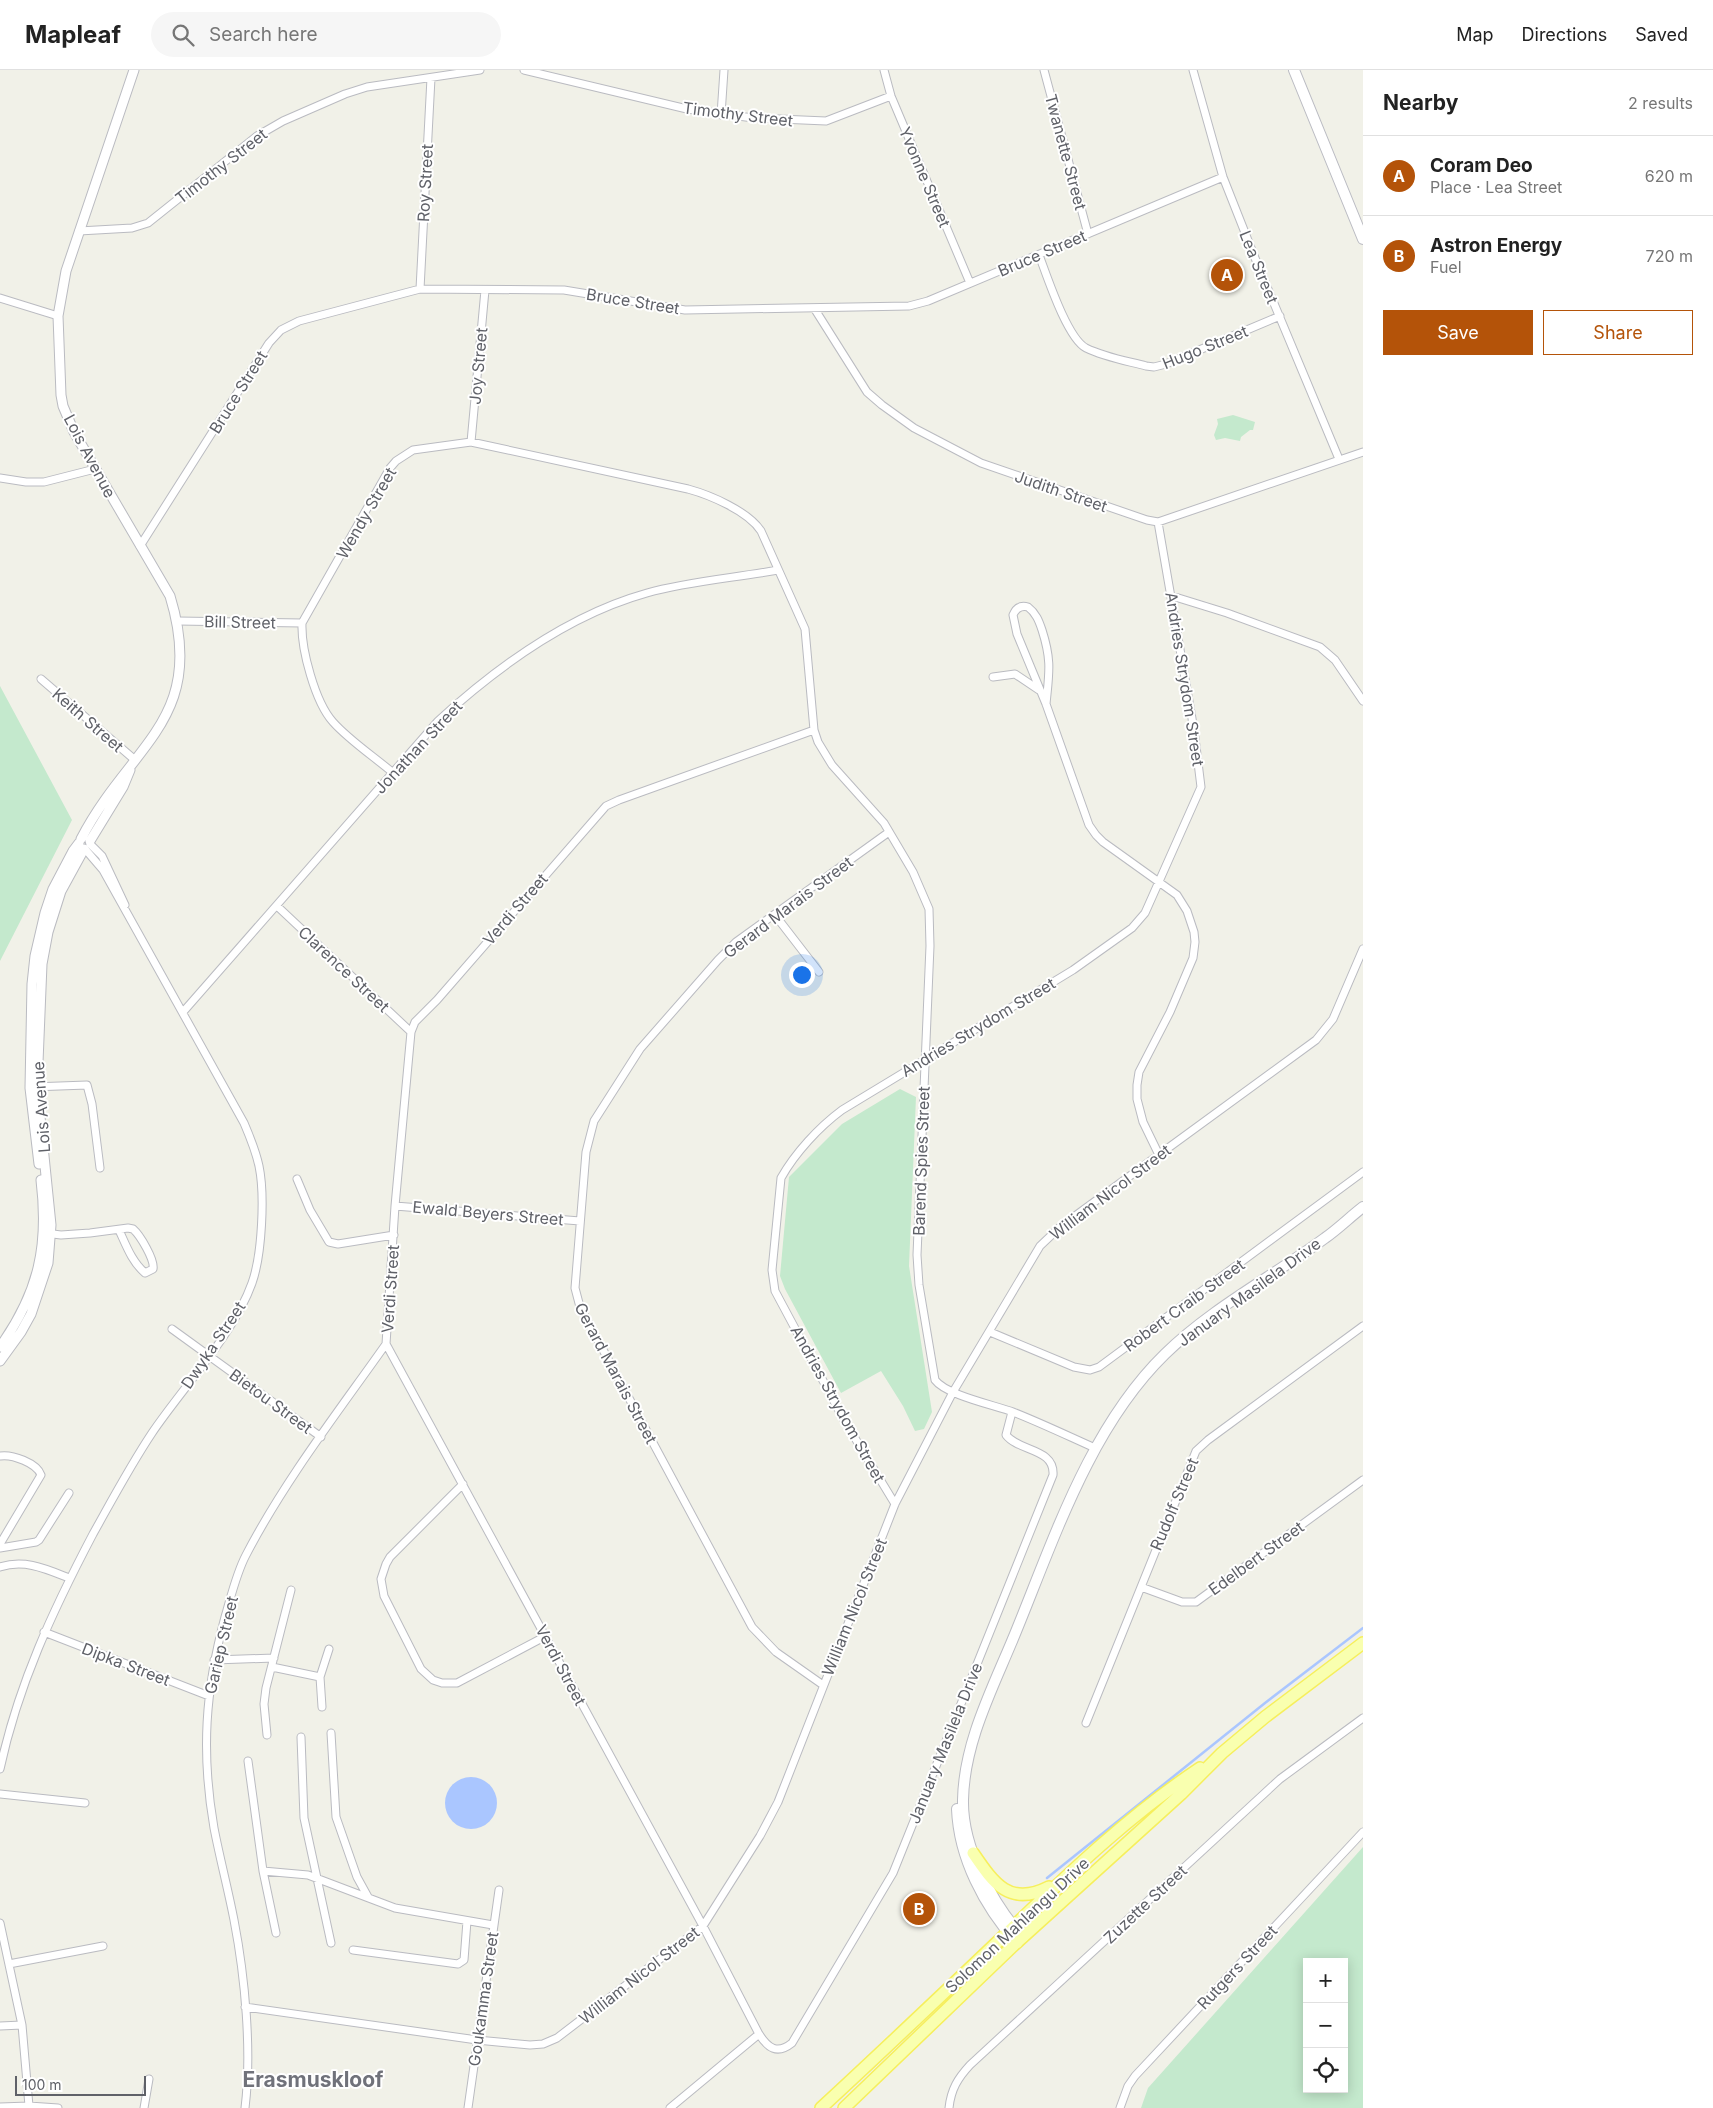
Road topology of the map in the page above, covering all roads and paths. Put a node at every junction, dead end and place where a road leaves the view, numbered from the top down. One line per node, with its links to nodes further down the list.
1 (134, 70): 13 (street, Lois Avenue)
2 (480, 70): 9 (street, Timothy Street)
3 (524, 70): 11 (street, Timothy Street)
4 (724, 70): 11 (street)
5 (884, 70): 10 (street, Yvonne Street)
6 (1044, 70): 14 (street, Twanette Street)
7 (1193, 70): 12 (street, Lea Street)
8 (1294, 70): 15 (main road)
9 (431, 78): 13 (street, Timothy Street); 18 (street, Roy Street)
10 (891, 96): 11 (street, Timothy Street); 17 (street, Yvonne Street)
11 (721, 115)
12 (1224, 177): 14 (street, Bruce Street); 23 (street, Lea Street)
13 (79, 231): 22 (street, Lois Avenue)
14 (1088, 234): 16 (street, Bruce Street)
15 (1363, 238)
16 (1039, 255): 17 (street, Bruce Street); 23 (street, Hugo Street)
17 (970, 283): 21 (street, Bruce Street)
18 (420, 289): 19 (street, Bruce Street); 30 (street, Bruce Street)
19 (485, 290): 21 (street, Bruce Street); 24 (street, Joy Street)
20 (0, 298): 22 (street)
21 (814, 308): 29 (street, Judith Street)
22 (58, 316): 27 (street, Lois Avenue)
23 (1280, 316): 26 (street, Lea Street)
24 (471, 442): 31 (street, Wendy Street); 34 (street, Wendy Street)
25 (1363, 452): 26 (street)
26 (1339, 459): 29 (street)
27 (95, 469): 28 (street); 30 (street, Lois Avenue)
28 (0, 478)
29 (1158, 522): 32 (street, Andries Strydom Street)
30 (140, 546): 33 (street, Lois Avenue)
31 (778, 570): 40 (street, Barend Spies Street); 42 (street, Jonathan Street)
32 (1172, 596): 38 (street); 45 (street, Andries Strydom Street)
33 (178, 621): 34 (street, Bill Street); 41 (street, Lois Avenue)
34 (302, 623): 42 (street)
35 (993, 677): 37 (street)
36 (41, 679): 41 (street, Keith Street)
37 (1040, 690): 39 (street); 39 (street)
38 (1363, 701)
39 (1046, 704): 45 (street)
40 (814, 730): 43 (street, Barend Spies Street); 51 (street, Verdi Street)
41 (133, 763): 44 (street, Lois Avenue)
42 (392, 772): 46 (street, Jonathan Street)
43 (889, 832): 47 (street, Gerard Marais Street); 52 (street, Barend Spies Street)
44 (85, 844): 50 (street, Dwyka Street); 53 (street, Lois Avenue)
45 (1159, 882): 52 (street, Andries Strydom Street); 54 (street)
46 (277, 906): 50 (street, Jonathan Street); 51 (street, Clarence Street)
47 (775, 915): 49 (street); 60 (street, Gerard Marais Street)
48 (1363, 949): 54 (street, William Nicol Street)
49 (819, 972)
50 (183, 1012): 69 (street, Dwyka Street)
51 (411, 1032): 58 (street, Verdi Street)
52 (925, 1058): 71 (street, Barend Spies Street); 79 (street, Andries Strydom Street)
53 (33, 1087): 55 (street); 62 (street, Lois Avenue)
54 (1159, 1154): 66 (street, William Nicol Street)
55 (100, 1168)
56 (1363, 1172): 66 (street, Robert Craib Street)
57 (297, 1179): 63 (street)
58 (396, 1206): 60 (street, Ewald Beyers Street); 63 (street, Verdi Street)
59 (1363, 1207): 74 (main road, January Masilela Drive)
60 (580, 1221): 93 (street, Gerard Marais Street)
61 (119, 1230): 61 (street); 62 (street)
62 (47, 1233): 68 (street, Lois Avenue)
63 (394, 1235): 67 (street, Verdi Street)
64 (1363, 1326): 83 (street, Rudolf Street)
65 (172, 1329): 69 (street, Bietou Street)
66 (990, 1332): 71 (street, William Nicol Street)
67 (386, 1344): 73 (street, Gariep Street); 77 (street, Verdi Street)
68 (2, 1346): 70 (street, Lois Avenue)
69 (208, 1356): 73 (street, Bietou Street); 82 (street, Dwyka Street)
70 (0, 1361)
71 (953, 1392): 72 (street, Barend Spies Street); 79 (street, William Nicol Street)
72 (1012, 1412): 74 (street, Barend Spies Street); 129 (street, January Masilela Drive)
73 (321, 1437): 90 (street, Gariep Street)
74 (1095, 1448): 99 (main road, January Masilela Drive)
75 (0, 1456): 80 (street)
76 (1363, 1480): 83 (street, Edelbert Street)
77 (463, 1484): 86 (street, Verdi Street); 86 (street)
78 (69, 1493): 80 (street)
79 (895, 1504): 93 (street, William Nicol Street)
80 (0, 1546)
81 (0, 1567): 82 (street)
82 (69, 1578): 85 (street, Dwyka Street)
83 (1141, 1587): 97 (street, Rudolf Street)
84 (291, 1590): 89 (street)
85 (44, 1632): 94 (street, Dipka Street); 102 (street, Dwyka Street)
86 (546, 1636): 118 (street, Verdi Street)
87 (1363, 1643): 103 (main road, Solomon Mahlangu Drive)
88 (329, 1649): 92 (street)
89 (274, 1658): 90 (street); 91 (street)
90 (214, 1660): 94 (street, Gariep Street)
91 (272, 1667): 92 (street); 100 (street)
92 (320, 1677): 95 (street)
93 (823, 1685): 118 (street, William Nicol Street)
94 (209, 1696): 126 (street, Gariep Street)
95 (322, 1707)
96 (1363, 1718): 142 (street, Zuzette Street)
97 (1086, 1723)
98 (331, 1733): 114 (street)
99 (975, 1734): 109 (main road, January Masilela Drive); 119 (main road, January Masilela Drive)
100 (267, 1735)
101 (301, 1737): 111 (street)
102 (2, 1748): 105 (street, Dwyka Street)
103 (1222, 1753): 112 (main road, Solomon Mahlangu Drive); 121 (main road, Solomon Mahlangu Drive)
104 (248, 1761): 110 (street)
105 (0, 1769)
106 (0, 1794): 107 (street)
107 (85, 1803)
108 (1363, 1832): 143 (street, Rutgers Street)
109 (973, 1853): 112 (main road); 119 (main road, January Masilela Drive)
110 (262, 1871): 111 (street); 120 (street)
111 (318, 1880): 114 (street); 122 (street)
112 (1059, 1882): 119 (main road, Solomon Mahlangu Drive)
113 (499, 1890): 117 (street, Goukamma Street)
114 (368, 1897): 115 (street)
115 (467, 1921): 117 (street); 124 (street)
116 (0, 1923): 125 (street)
117 (493, 1924): 130 (street, Goukamma Street)
118 (703, 1926): 129 (street, Verdi Street); 130 (street, William Nicol Street)
119 (1010, 1929): 121 (main road, January Masilela Drive); 140 (main road, Solomon Mahlangu Drive)
120 (276, 1933)
121 (1020, 1940): 141 (main road, Solomon Mahlangu Drive)
122 (331, 1943)
123 (103, 1946): 125 (street)
124 (353, 1950)
125 (9, 1964): 127 (street)
126 (245, 2007): 130 (street, William Nicol Street); 137 (street, Gariep Street)
127 (22, 2025): 128 (street); 132 (street)
128 (0, 2026)
129 (758, 2034): 139 (street)
130 (477, 2040): 138 (street, Goukamma Street)
131 (149, 2079): 136 (street)
132 (29, 2106): 133 (street); 135 (street)
133 (20, 2107): 134 (street)
134 (0, 2108)
135 (58, 2108)
136 (144, 2108)
137 (245, 2108)
138 (468, 2108)
139 (670, 2108)
140 (821, 2108)
141 (844, 2108)
142 (949, 2108)
143 (1120, 2108)

